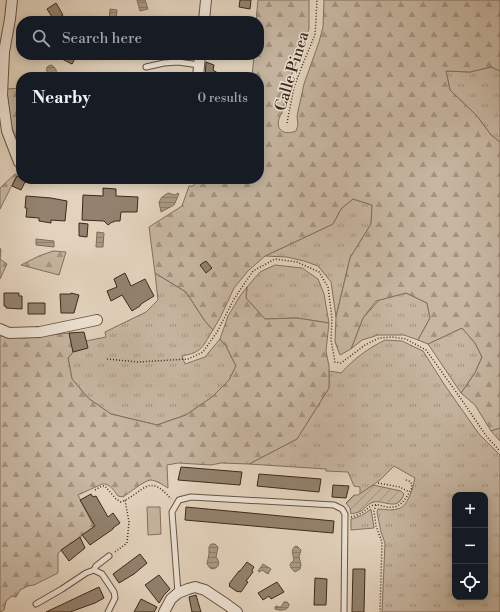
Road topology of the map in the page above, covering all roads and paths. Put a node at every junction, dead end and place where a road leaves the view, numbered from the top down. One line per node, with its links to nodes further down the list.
1 (12, 0): 9 (street)
2 (206, 0): 4 (street)
3 (317, 0): 8 (path, Calle Pinea)
4 (204, 16)
5 (200, 60): 6 (lane); 7 (street)
6 (146, 67)
7 (199, 72)
8 (287, 124)
9 (16, 154)
10 (97, 320): 11 (street)
11 (0, 330)
12 (107, 358): 13 (path)
13 (500, 451)
14 (404, 479): 17 (path)
15 (378, 483): 17 (path)
16 (95, 490): 18 (path)
17 (409, 492): 20 (path)
18 (125, 500): 19 (path); 22 (path)
19 (176, 505): 21 (lane); 24 (lane)
20 (376, 505): 21 (path); 30 (path)
21 (345, 517): 29 (lane)
22 (109, 556): 23 (lane)
23 (94, 570): 25 (lane); 26 (lane)
24 (178, 593): 27 (street); 28 (street)
25 (36, 604)
26 (108, 612)
27 (164, 612)
28 (237, 612)
29 (344, 612)
30 (380, 612)

